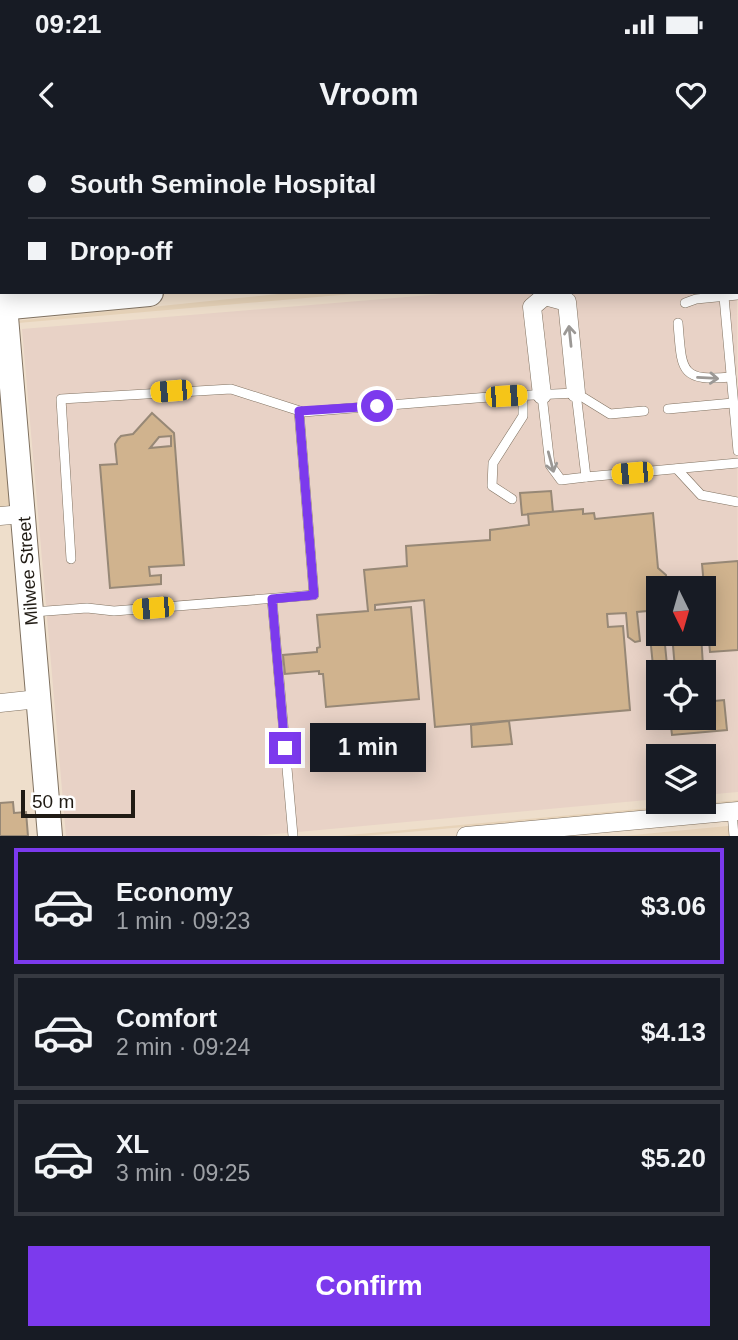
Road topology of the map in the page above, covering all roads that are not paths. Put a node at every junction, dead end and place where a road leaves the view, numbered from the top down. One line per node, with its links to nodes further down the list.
1 (117, 294): 5 (main road)
2 (545, 294): 10 (street, one-way to 2); 12 (street)
3 (738, 295): 4 (lane)
4 (724, 297): 6 (lane); 9 (lane)
5 (6, 301): 8 (street, Milwee Street)
6 (685, 303)
7 (678, 323): 9 (lane, one-way to 9)
8 (4, 345): 24 (street, Milwee Street)
9 (731, 377): 13 (lane)
10 (576, 393): 12 (lane); 16 (lane); 21 (lane)
11 (523, 394): 12 (lane); 15 (lane); 22 (lane)
12 (542, 395): 21 (lane, one-way to 21)
13 (733, 403): 14 (lane); 17 (lane)
14 (668, 409)
15 (299, 411): 25 (lane); 26 (lane)
16 (643, 411)
17 (737, 431): 18 (lane)
18 (738, 451)
19 (738, 463): 20 (lane)
20 (677, 469): 21 (lane); 23 (lane)
21 (586, 477)
22 (512, 499)
23 (738, 502)
24 (12, 515): 27 (street, Milwee Street)
25 (71, 559)
26 (272, 599): 27 (lane); 33 (lane)
27 (31, 612): 28 (street, Milwee Street)
28 (38, 699): 29 (street); 32 (street, Milwee Street)
29 (0, 703)
30 (735, 812): 31 (street); 35 (lane)
31 (535, 833): 34 (street)
32 (50, 836)
33 (293, 836)
34 (466, 836)
35 (734, 836)

